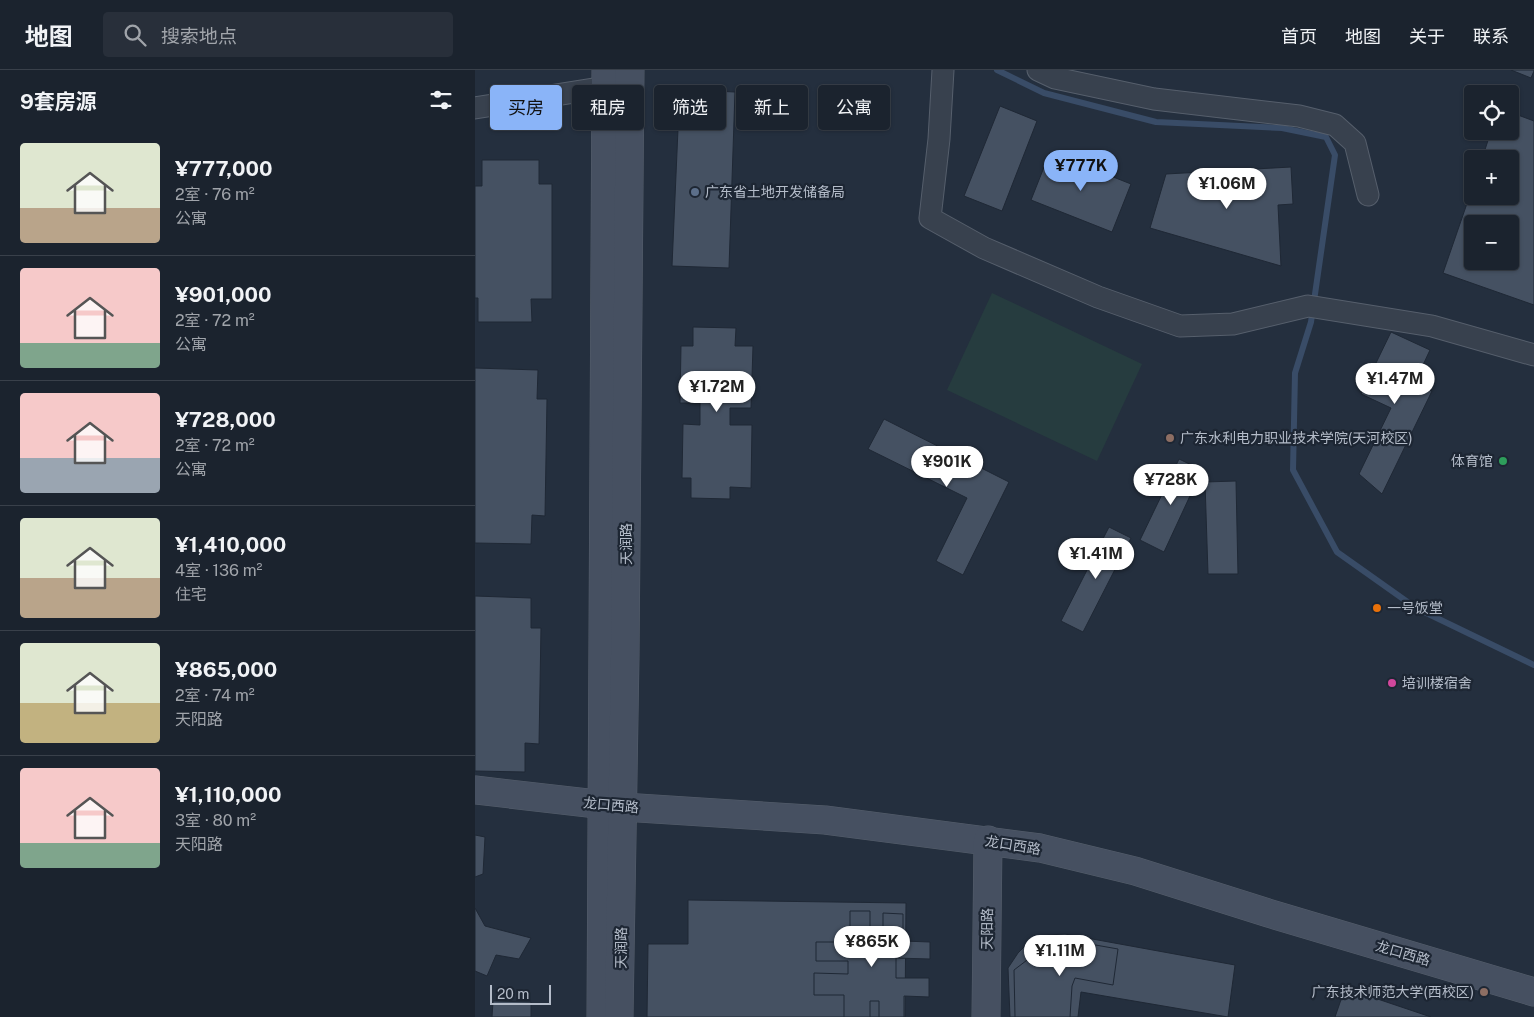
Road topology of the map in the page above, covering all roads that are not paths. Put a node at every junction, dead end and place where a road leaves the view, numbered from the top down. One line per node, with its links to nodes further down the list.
1 (629, 70): 9 (street, 天润路)
2 (943, 70): 7 (street)
3 (1038, 70): 6 (street)
4 (606, 78): 5 (street); 9 (street, 天润路)
5 (475, 108)
6 (1368, 195)
7 (1534, 355)
8 (475, 790): 9 (street, 龙口西路)
9 (613, 806): 10 (street, 龙口西路); 12 (street, 天润路); 13 (street, 天润路)
10 (989, 840): 11 (street, 龙口西路); 14 (street, 天阳路)
11 (1534, 992)
12 (601, 1017)
13 (619, 1017)
14 (986, 1017)

